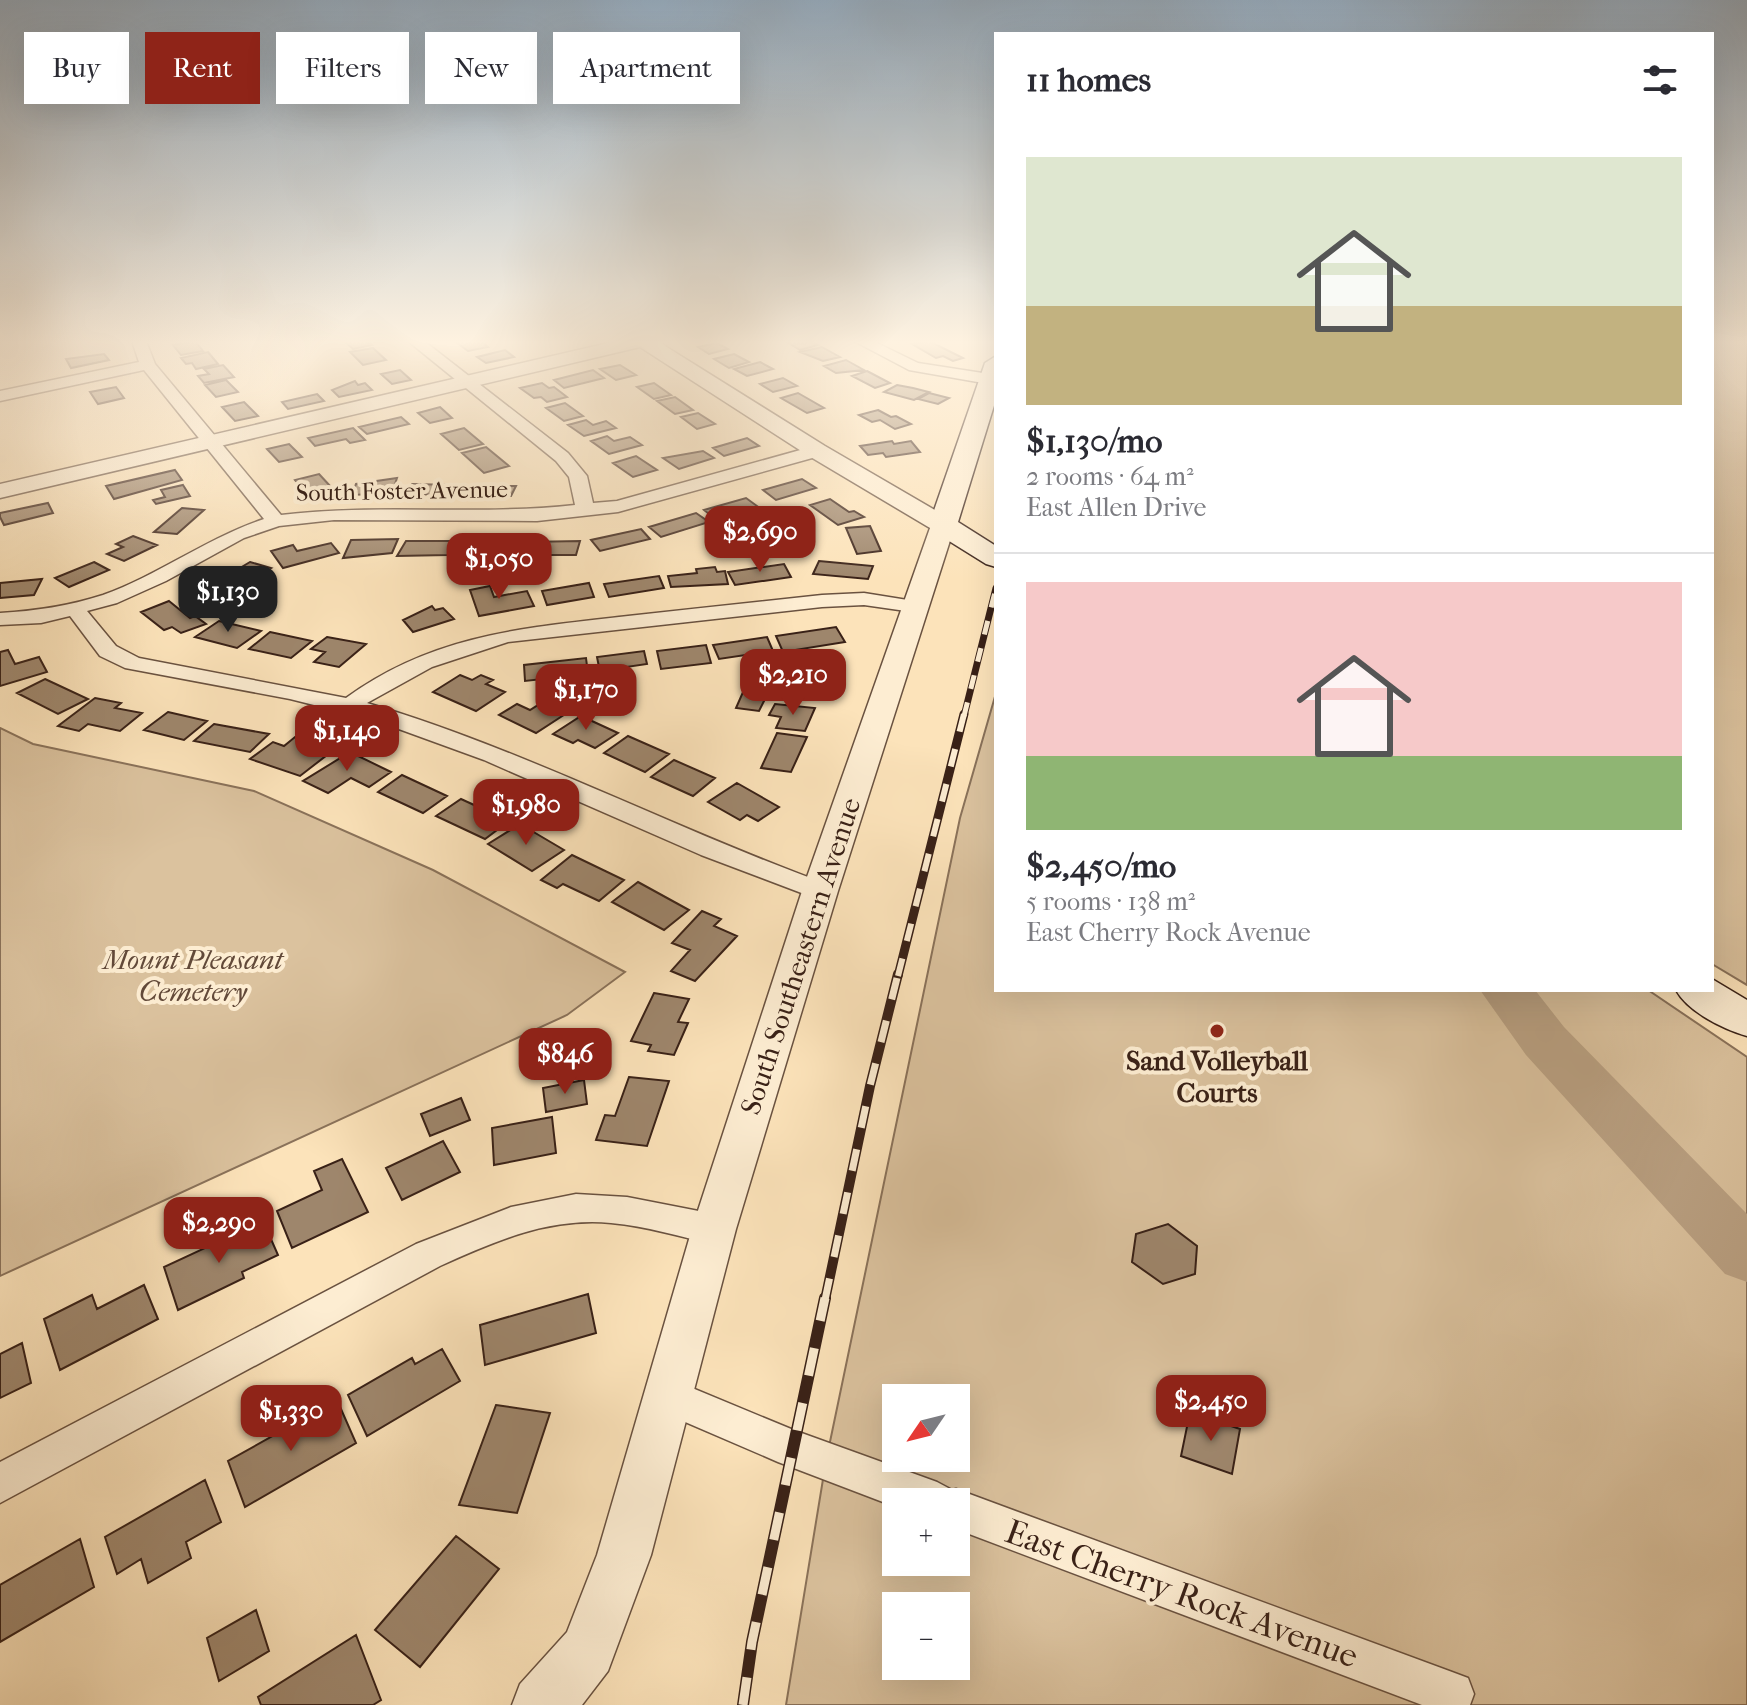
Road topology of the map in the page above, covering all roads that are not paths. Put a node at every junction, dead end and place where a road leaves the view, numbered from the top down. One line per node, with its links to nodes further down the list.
1 (195, 421): 6 (street)
2 (300, 421): 6 (street)
3 (515, 421): 9 (street)
4 (769, 421): 7 (street)
5 (976, 421): 11 (main road, South Southeastern Avenue)
6 (212, 441): 8 (street); 10 (street)
7 (817, 451): 9 (street, South Foster Avenue); 11 (street)
8 (0, 491)
9 (585, 509): 10 (street, South Foster Avenue)
10 (276, 521): 14 (street, South Foster Avenue)
11 (943, 525): 12 (main road); 13 (street, South Southeastern Avenue)
12 (994, 557)
13 (913, 606): 16 (street); 17 (street, South Southeastern Avenue)
14 (75, 609): 15 (street, South Foster Avenue); 16 (street)
15 (0, 619)
16 (349, 706): 17 (street)
17 (820, 891): 20 (street, South Southeastern Avenue)
18 (1700, 992): 19 (main road)
19 (1747, 1020)
20 (714, 1229): 21 (street, South Southeastern Avenue); 22 (street)
21 (668, 1396): 23 (street); 26 (street, South Southeastern Avenue)
22 (0, 1483)
23 (899, 1488)
24 (970, 1514): 25 (street, East Cherry Rock Avenue)
25 (1452, 1694)
26 (541, 1705)

